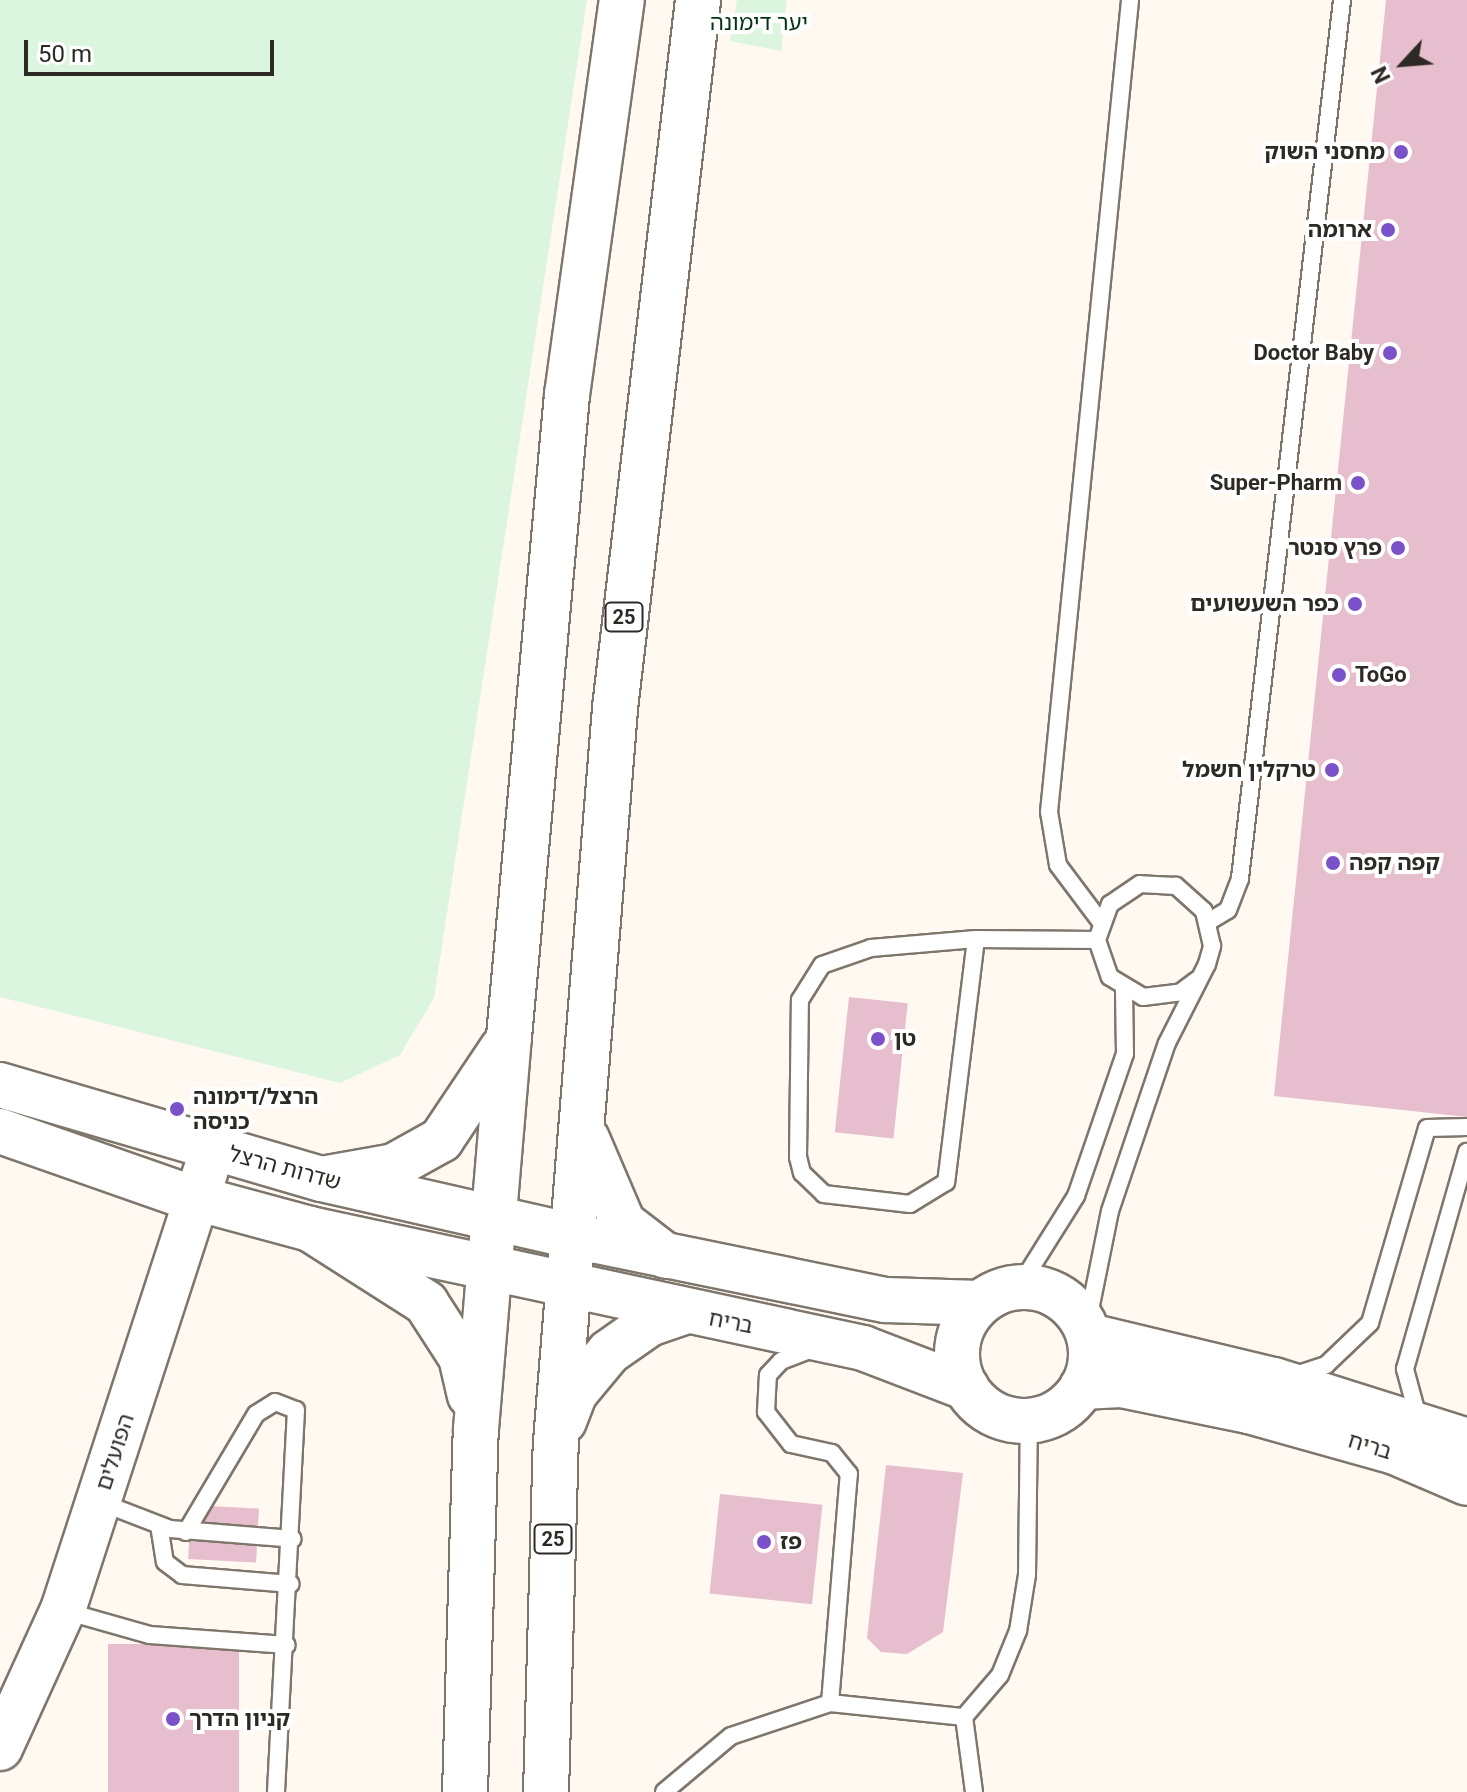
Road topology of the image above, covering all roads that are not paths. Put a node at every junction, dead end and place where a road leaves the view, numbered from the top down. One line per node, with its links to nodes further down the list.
1 (622, 0): 11 (main road)
2 (698, 0): 13 (main road, 25)
3 (1130, 0): 5 (lane)
4 (1342, 0): 6 (lane)
5 (1100, 921): 6 (lane); 8 (lane)
6 (1208, 922): 9 (lane)
7 (976, 939): 7 (lane); 8 (lane)
8 (1097, 940): 10 (lane)
9 (1197, 980): 10 (lane); 28 (lane)
10 (1124, 990): 26 (lane)
11 (509, 1037): 18 (main road); 20 (main road)
12 (0, 1085): 16 (main road, שדרות הרצל)
13 (582, 1122): 22 (main road, 25); 23 (main road)
14 (1467, 1127): 30 (lane)
15 (0, 1131): 19 (main road)
16 (212, 1149): 18 (main road, שדרות הרצל); 19 (main road, הפועלים)
17 (1467, 1152): 34 (lane)
18 (322, 1179): 20 (main road, שדרות הרצל)
19 (198, 1199): 21 (main road); 39 (main road, הפועלים)
20 (493, 1217): 22 (main road, שדרות הרצל); 24 (main road)
21 (310, 1229): 24 (main road); 35 (main road)
22 (573, 1236): 23 (main road); 25 (main road, 25)
23 (666, 1256): 26 (main road)
24 (490, 1270): 25 (main road, בריח); 35 (main road)
25 (569, 1286): 27 (main road, בריח); 37 (main road, 25)
26 (999, 1295): 28 (main road); 32 (main road)
27 (684, 1312): 29 (main road, בריח); 37 (main road)
28 (1088, 1333): 30 (main road, בריח); 31 (main road)
29 (836, 1343): 32 (main road, בריח); 46 (lane)
30 (1274, 1380): 34 (main road, בריח)
31 (1082, 1387): 33 (main road); 38 (main road, בריח)
32 (967, 1388): 33 (main road)
33 (1029, 1421): 47 (lane)
34 (1421, 1422): 36 (main road, בריח)
35 (476, 1429): 50 (main road)
36 (1467, 1441)
37 (556, 1442): 51 (main road, 25)
38 (1467, 1483)
39 (99, 1502): 40 (lane); 44 (main road, הפועלים)
40 (159, 1525): 41 (lane); 43 (lane)
41 (186, 1532): 42 (lane); 42 (lane)
42 (293, 1539): 43 (lane)
43 (291, 1584): 45 (lane)
44 (63, 1610): 45 (lane); 48 (main road, הפועלים)
45 (287, 1645): 49 (lane)
46 (830, 1703): 47 (lane); 52 (lane)
47 (964, 1717): 53 (lane)
48 (0, 1748)
49 (276, 1792)
50 (465, 1792)
51 (546, 1792)
52 (664, 1792)
53 (974, 1792)

